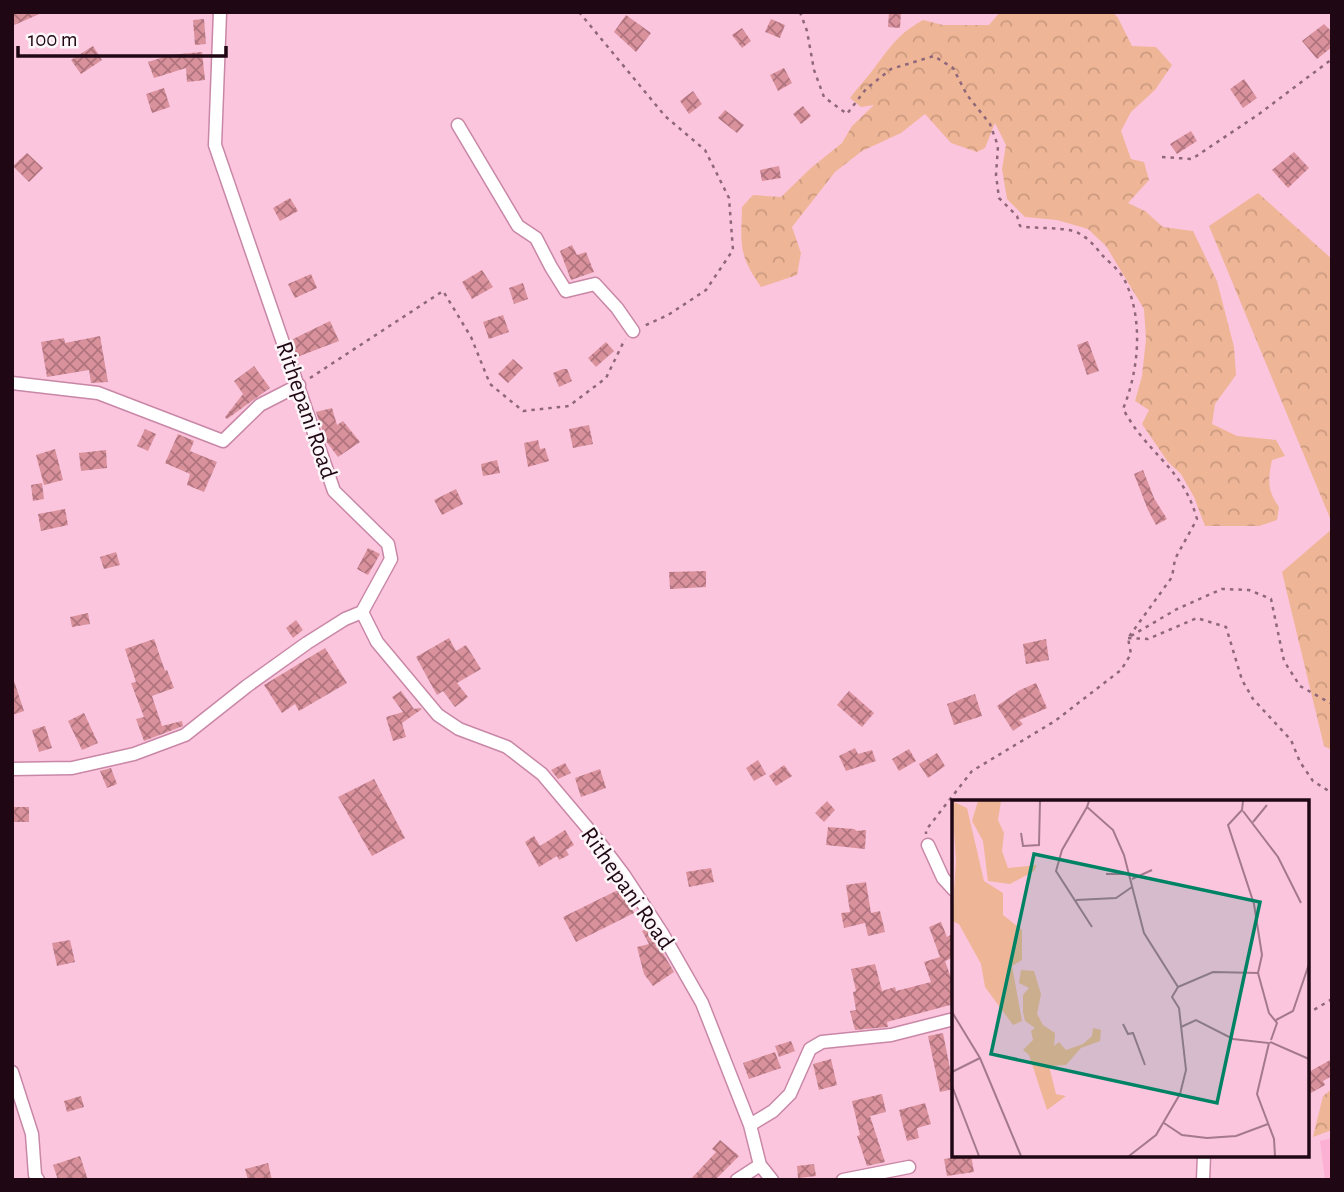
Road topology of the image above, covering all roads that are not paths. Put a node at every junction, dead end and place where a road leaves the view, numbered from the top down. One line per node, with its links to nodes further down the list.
1 (220, 12): 5 (street, Rithepani Road)
2 (458, 125): 3 (street)
3 (633, 331)
4 (12, 383): 5 (street)
5 (299, 385): 6 (street, Rithepani Road)
6 (362, 612): 7 (street); 12 (street, Rithepani Road)
7 (12, 769)
8 (928, 845): 9 (street)
9 (952, 888)
10 (952, 1020): 12 (street)
11 (12, 1072): 16 (street)
12 (750, 1125): 14 (street, Rithepani Road)
13 (1205, 1157): 20 (street)
14 (760, 1165): 17 (street); 18 (street, Rithepani Road)
15 (909, 1167): 19 (street)
16 (38, 1180)
17 (737, 1180)
18 (772, 1180)
19 (843, 1180)
20 (1203, 1180)

